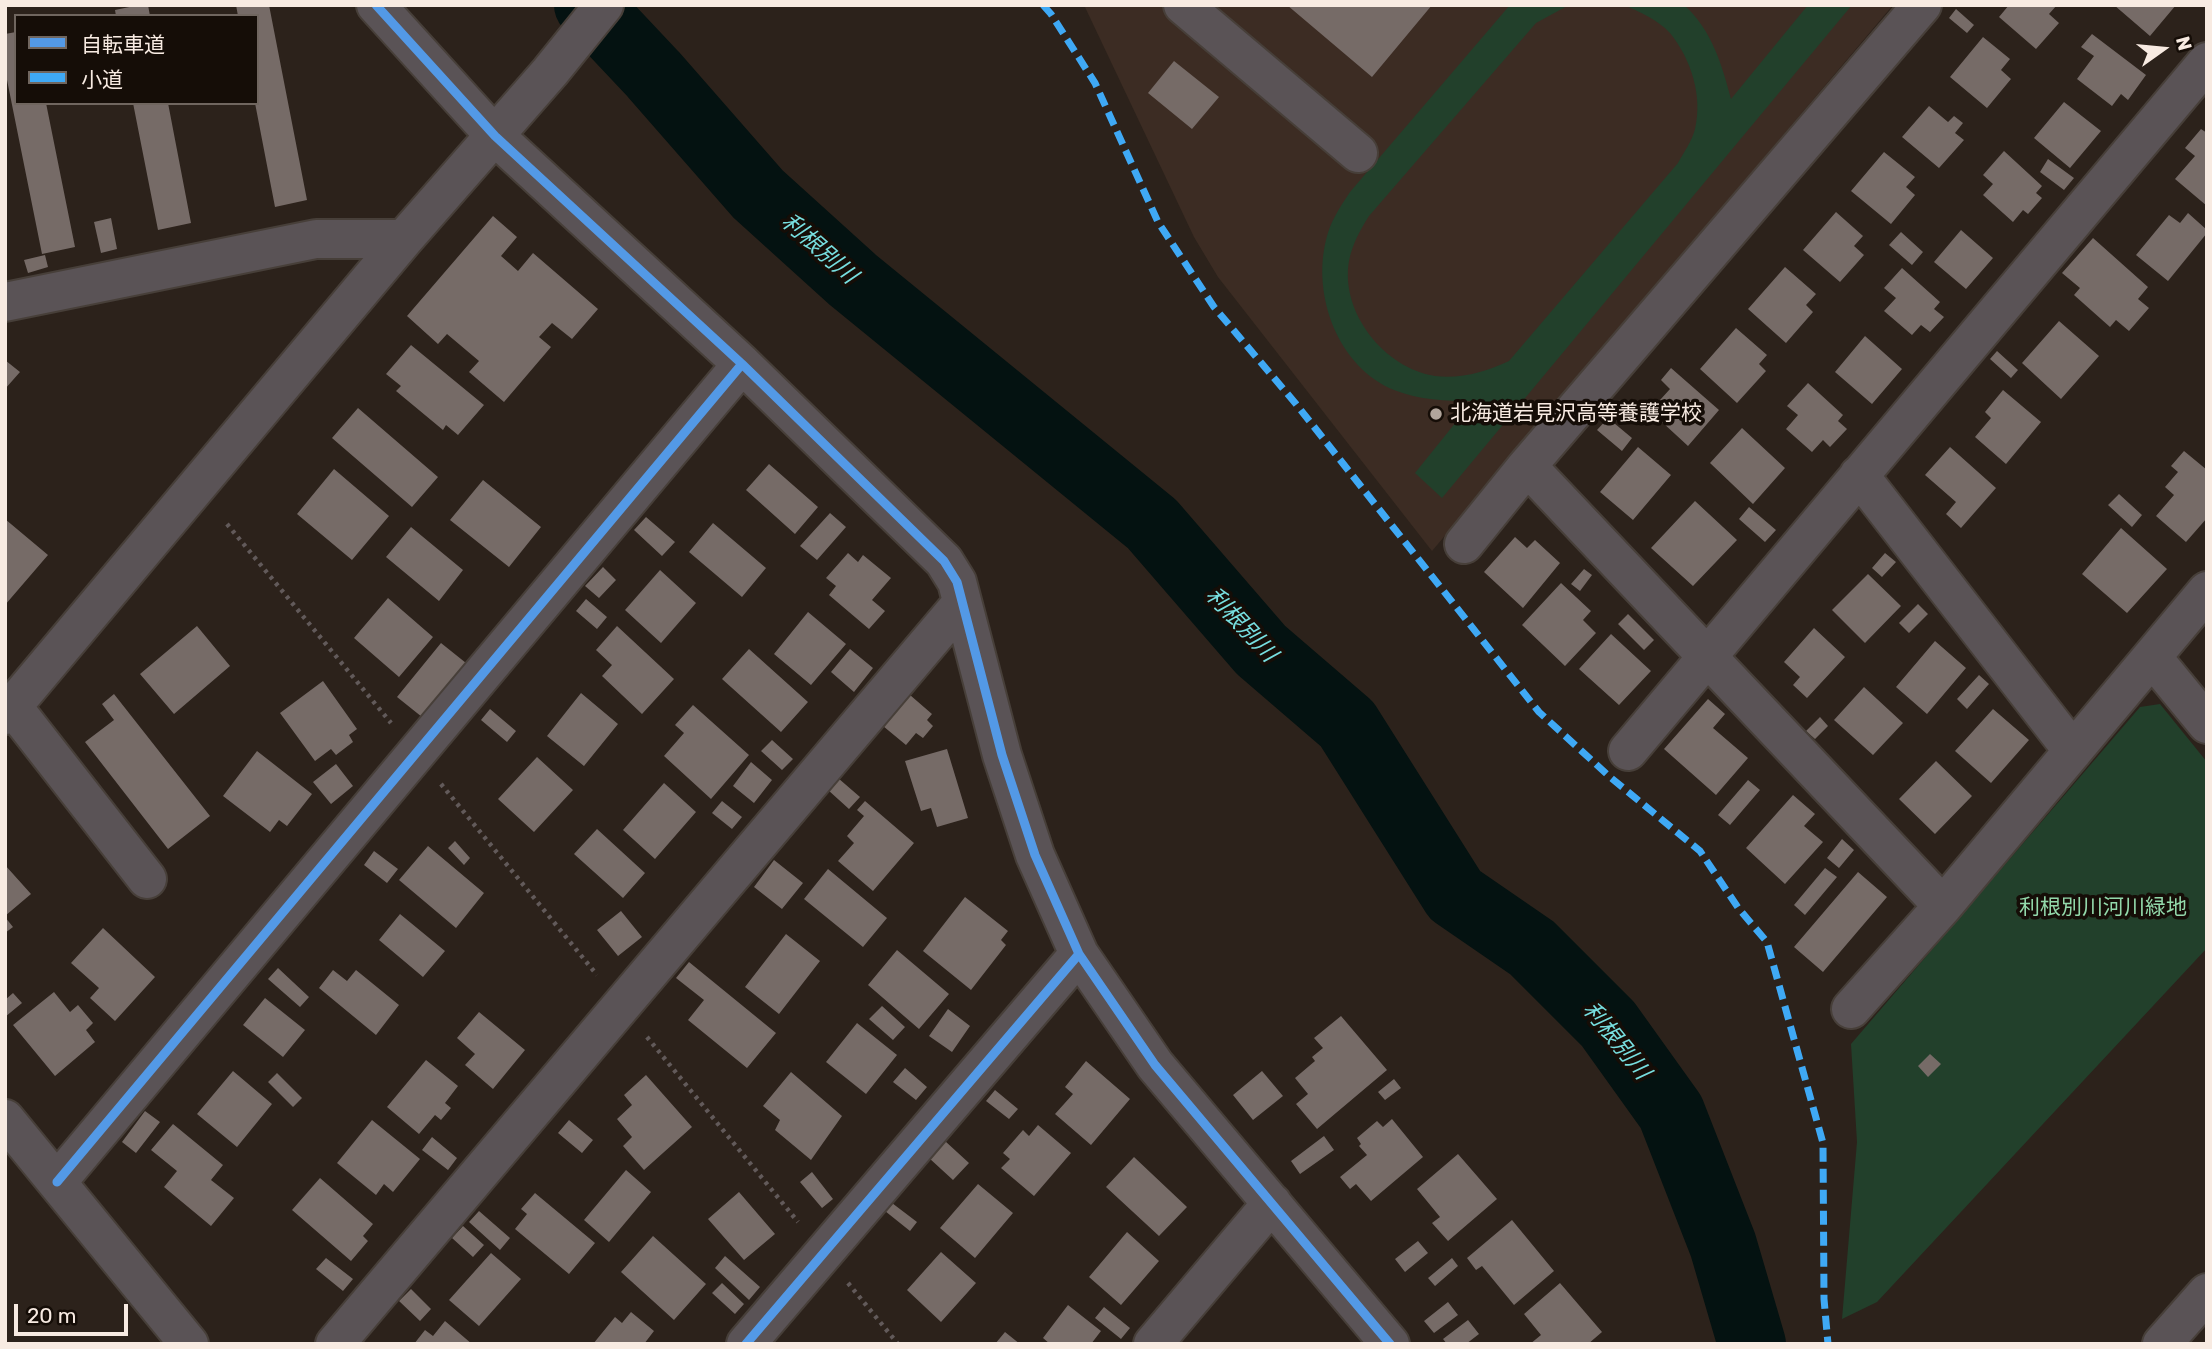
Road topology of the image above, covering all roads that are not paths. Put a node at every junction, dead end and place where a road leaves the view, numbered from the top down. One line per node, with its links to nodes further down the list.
1 (376, 5): 6 (street)
2 (604, 5): 6 (street)
3 (1183, 5): 7 (street)
4 (1922, 5): 11 (street)
5 (2207, 62): 12 (street)
6 (495, 136): 8 (street); 10 (street)
7 (1359, 153)
8 (404, 239): 9 (street); 18 (street)
9 (5, 302)
10 (742, 364): 15 (street); 27 (street)
11 (1527, 466): 13 (street); 16 (street)
12 (1858, 475): 16 (street); 21 (street)
13 (1464, 544)
14 (2207, 591): 17 (street)
15 (962, 603): 24 (street); 31 (street)
16 (1707, 656): 20 (street); 23 (street)
17 (2152, 657): 19 (street); 21 (street)
18 (9, 710): 22 (street)
19 (2207, 724)
20 (1628, 751)
21 (2073, 751): 23 (street)
22 (147, 879)
23 (1943, 906): 25 (street)
24 (1079, 954): 28 (street); 32 (street)
25 (1851, 1009)
26 (5, 1119): 27 (street)
27 (57, 1182): 30 (street)
28 (1272, 1203): 33 (street); 34 (street)
29 (2207, 1293): 35 (street)
30 (189, 1344)
31 (335, 1344)
32 (746, 1344)
33 (1153, 1344)
34 (1390, 1344)
35 (2162, 1344)

